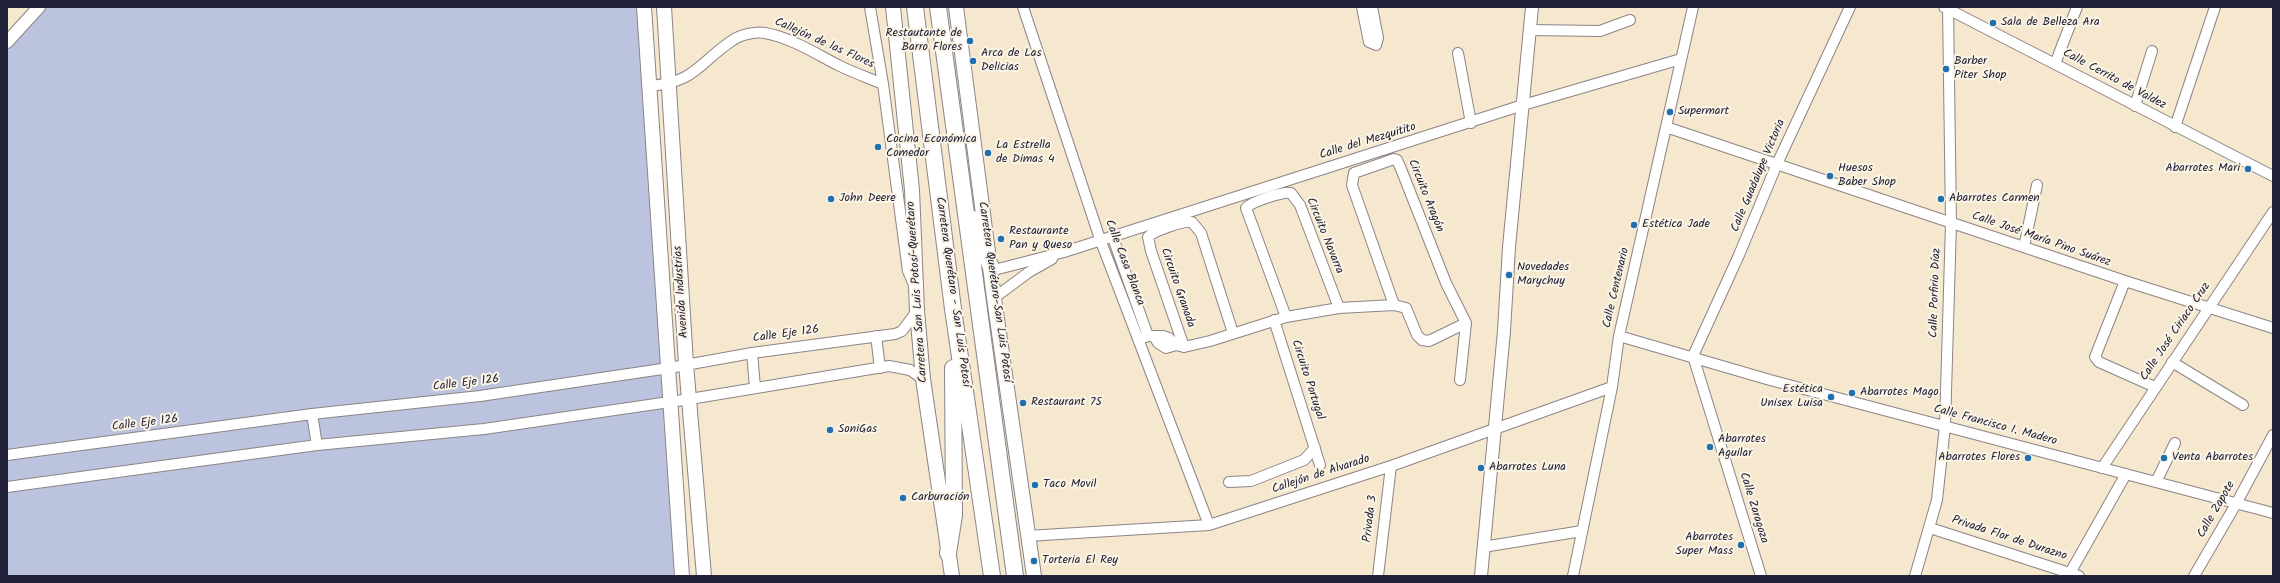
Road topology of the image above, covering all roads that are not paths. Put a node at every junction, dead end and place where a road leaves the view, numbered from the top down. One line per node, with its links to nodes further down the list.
1 (38, 7): 19 (street)
2 (644, 7): 27 (main road, Avenida Industrias)
3 (664, 7): 25 (main road, Avenida Industrias)
4 (870, 7): 26 (street)
5 (893, 7): 45 (main road, Carretera San Luis Potosí-Querétaro)
6 (915, 7): 50 (highway, Carretera Querétaro - San Luis Potosí)
7 (938, 7): 36 (highway, Carretera Querétaro - San Luis Potosí)
8 (956, 7): 43 (main road, Carretera Querétaro-San Luis Potosí)
9 (1023, 7): 40 (street, Calle Casa Blanca)
10 (1532, 7): 18 (street)
11 (1693, 7): 23 (street, Calle Centenario)
12 (1850, 7): 33 (street, Calle Guadalupe Victoria)
13 (2077, 7): 24 (street)
14 (2215, 7): 31 (street)
15 (1947, 8): 24 (street, Calle Cerrito de Valdez); 38 (street, Calle Porfirio Díaz)
16 (1368, 10): 20 (street)
17 (1630, 20): 18 (street)
18 (1530, 30): 28 (street)
19 (7, 42)
20 (1376, 47)
21 (2152, 51): 29 (street)
22 (1458, 53): 30 (street)
23 (1681, 59): 28 (street, Calle del Mezquitito); 32 (street, Calle Centenario)
24 (2055, 64): 29 (street, Calle Cerrito de Valdez)
25 (669, 84): 26 (street, Callejón de las Flores); 27 (street, Callejón de las Flores); 64 (main road, Avenida Industrias)
26 (883, 84): 45 (street)
27 (649, 86): 65 (main road, Avenida Industrias)
28 (1523, 105): 30 (street, Calle del Mezquitito); 77 (street)
29 (2135, 106): 31 (street, Calle Cerrito de Valdez)
30 (1471, 123): 39 (street, Calle del Mezquitito)
31 (2175, 127): 34 (street, Calle Cerrito de Valdez)
32 (1666, 128): 33 (street, Calle José María Pino Suárez); 58 (street, Calle Centenario)
33 (1777, 164): 38 (street, Calle José María Pino Suárez); 62 (street, Calle Guadalupe Victoria)
34 (2273, 176)
35 (2037, 185): 41 (street)
36 (963, 193): 43 (highway); 103 (highway, Carretera Querétaro - San Luis Potosí)
37 (2273, 212): 48 (street, Calle José Ciriaco Cruz)
38 (1951, 223): 41 (street, Calle José María Pino Suárez); 76 (street, Calle Porfirio Díaz)
39 (1112, 235): 40 (street, Calle del Mezquitito); 59 (street)
40 (1100, 239): 42 (street, Calle del Mezquitito); 59 (street, Calle Casa Blanca)
41 (2024, 247): 44 (street, Calle José María Pino Suárez)
42 (1064, 252): 43 (street, Calle del Mezquitito); 46 (street, Calle del Mezquitito)
43 (990, 268): 46 (main road, Carretera Querétaro-San Luis Potosí)
44 (2125, 281): 48 (street, Calle José María Pino Suárez); 71 (street)
45 (917, 292): 51 (main road, Carretera San Luis Potosí-Querétaro)
46 (994, 298): 95 (main road, Carretera Querétaro-San Luis Potosí)
47 (1394, 305): 49 (street); 54 (street); 54 (street, Circuito Aragón)
48 (2208, 307): 55 (street, Calle José María Pino Suárez); 63 (street, Calle José Ciriaco Cruz)
49 (1339, 308): 52 (street); 52 (street, Circuito Navarra)
50 (953, 309): 97 (highway); 102 (highway, Carretera Querétaro - San Luis Potosí)
51 (917, 311): 57 (street, Calle Eje 126); 67 (main road, Carretera San Luis Potosí-Querétaro)
52 (1286, 317): 53 (street)
53 (1274, 320): 56 (street); 81 (street, Circuito Portugal)
54 (1466, 323): 68 (street)
55 (2273, 328)
56 (1233, 333): 60 (street); 60 (street, Circuito Granada)
57 (876, 336): 61 (street, Calle Eje 126); 66 (street)
58 (1619, 336): 62 (street, Calle Francisco I. Madero); 70 (street, Calle Centenario)
59 (1147, 338): 60 (street); 92 (street, Calle Casa Blanca)
60 (1180, 346)
61 (752, 353): 64 (street, Calle Eje 126); 69 (street)
62 (1693, 356): 76 (street, Calle Francisco I. Madero); 108 (street, Calle Zaragoza)
63 (2172, 362): 71 (street, Calle José Ciriaco Cruz); 74 (street)
64 (686, 364): 65 (street, Calle Eje 126); 72 (main road, Avenida Industrias)
65 (669, 368): 73 (main road, Avenida Industrias); 75 (street, Calle Eje 126)
66 (880, 368): 67 (street); 69 (street)
67 (923, 379): 97 (main road, Carretera San Luis Potosí-Querétaro)
68 (1460, 380)
69 (755, 387): 72 (street)
70 (1612, 387): 77 (street, Callejón de Alvarado); 94 (street, Calle Centenario)
71 (2155, 387): 85 (street, Calle José Ciriaco Cruz)
72 (690, 399): 73 (street); 100 (main road, Avenida Industrias)
73 (671, 401): 80 (street); 99 (main road, Avenida Industrias)
74 (2243, 405)
75 (312, 414): 80 (street); 82 (street, Calle Eje 126)
76 (1945, 426): 85 (street, Calle Francisco I. Madero); 93 (street, Calle Porfirio Díaz)
77 (1495, 429): 84 (street, Callejón de Alvarado); 96 (street)
78 (2273, 435): 90 (street, Calle Zapote)
79 (2175, 443): 88 (street)
80 (317, 445): 89 (street)
81 (1315, 448): 83 (street, Circuito Portugal); 87 (street)
82 (7, 455)
83 (1320, 465)
84 (1390, 466): 92 (street, Callejón de Alvarado); 105 (street, Privada 3)
85 (2102, 468): 86 (street, Calle Francisco I. Madero)
86 (2126, 474): 88 (street, Calle Francisco I. Madero); 98 (street)
87 (1229, 482)
88 (2156, 482): 90 (street, Calle Francisco I. Madero)
89 (7, 487)
90 (2236, 504): 91 (street, Calle Francisco I. Madero); 110 (street, Calle Zapote)
91 (2273, 513)
92 (1209, 525): 95 (street, Callejón de Alvarado)
93 (1930, 528): 98 (street, Privada Flor de Durazno); 109 (street, Calle Porfirio Díaz)
94 (1582, 531): 96 (street); 107 (street, Calle Centenario)
95 (1027, 536): 104 (main road, Carretera Querétaro-San Luis Potosí)
96 (1483, 546): 106 (street)
97 (948, 553): 101 (main road, Carretera San Luis Potosí-Querétaro)
98 (2074, 574)
99 (682, 576)
100 (704, 576)
101 (952, 576)
102 (992, 576)
103 (1015, 576)
104 (1034, 576)
105 (1378, 576)
106 (1481, 576)
107 (1573, 576)
108 (1761, 576)
109 (1915, 576)
110 (2194, 576)

